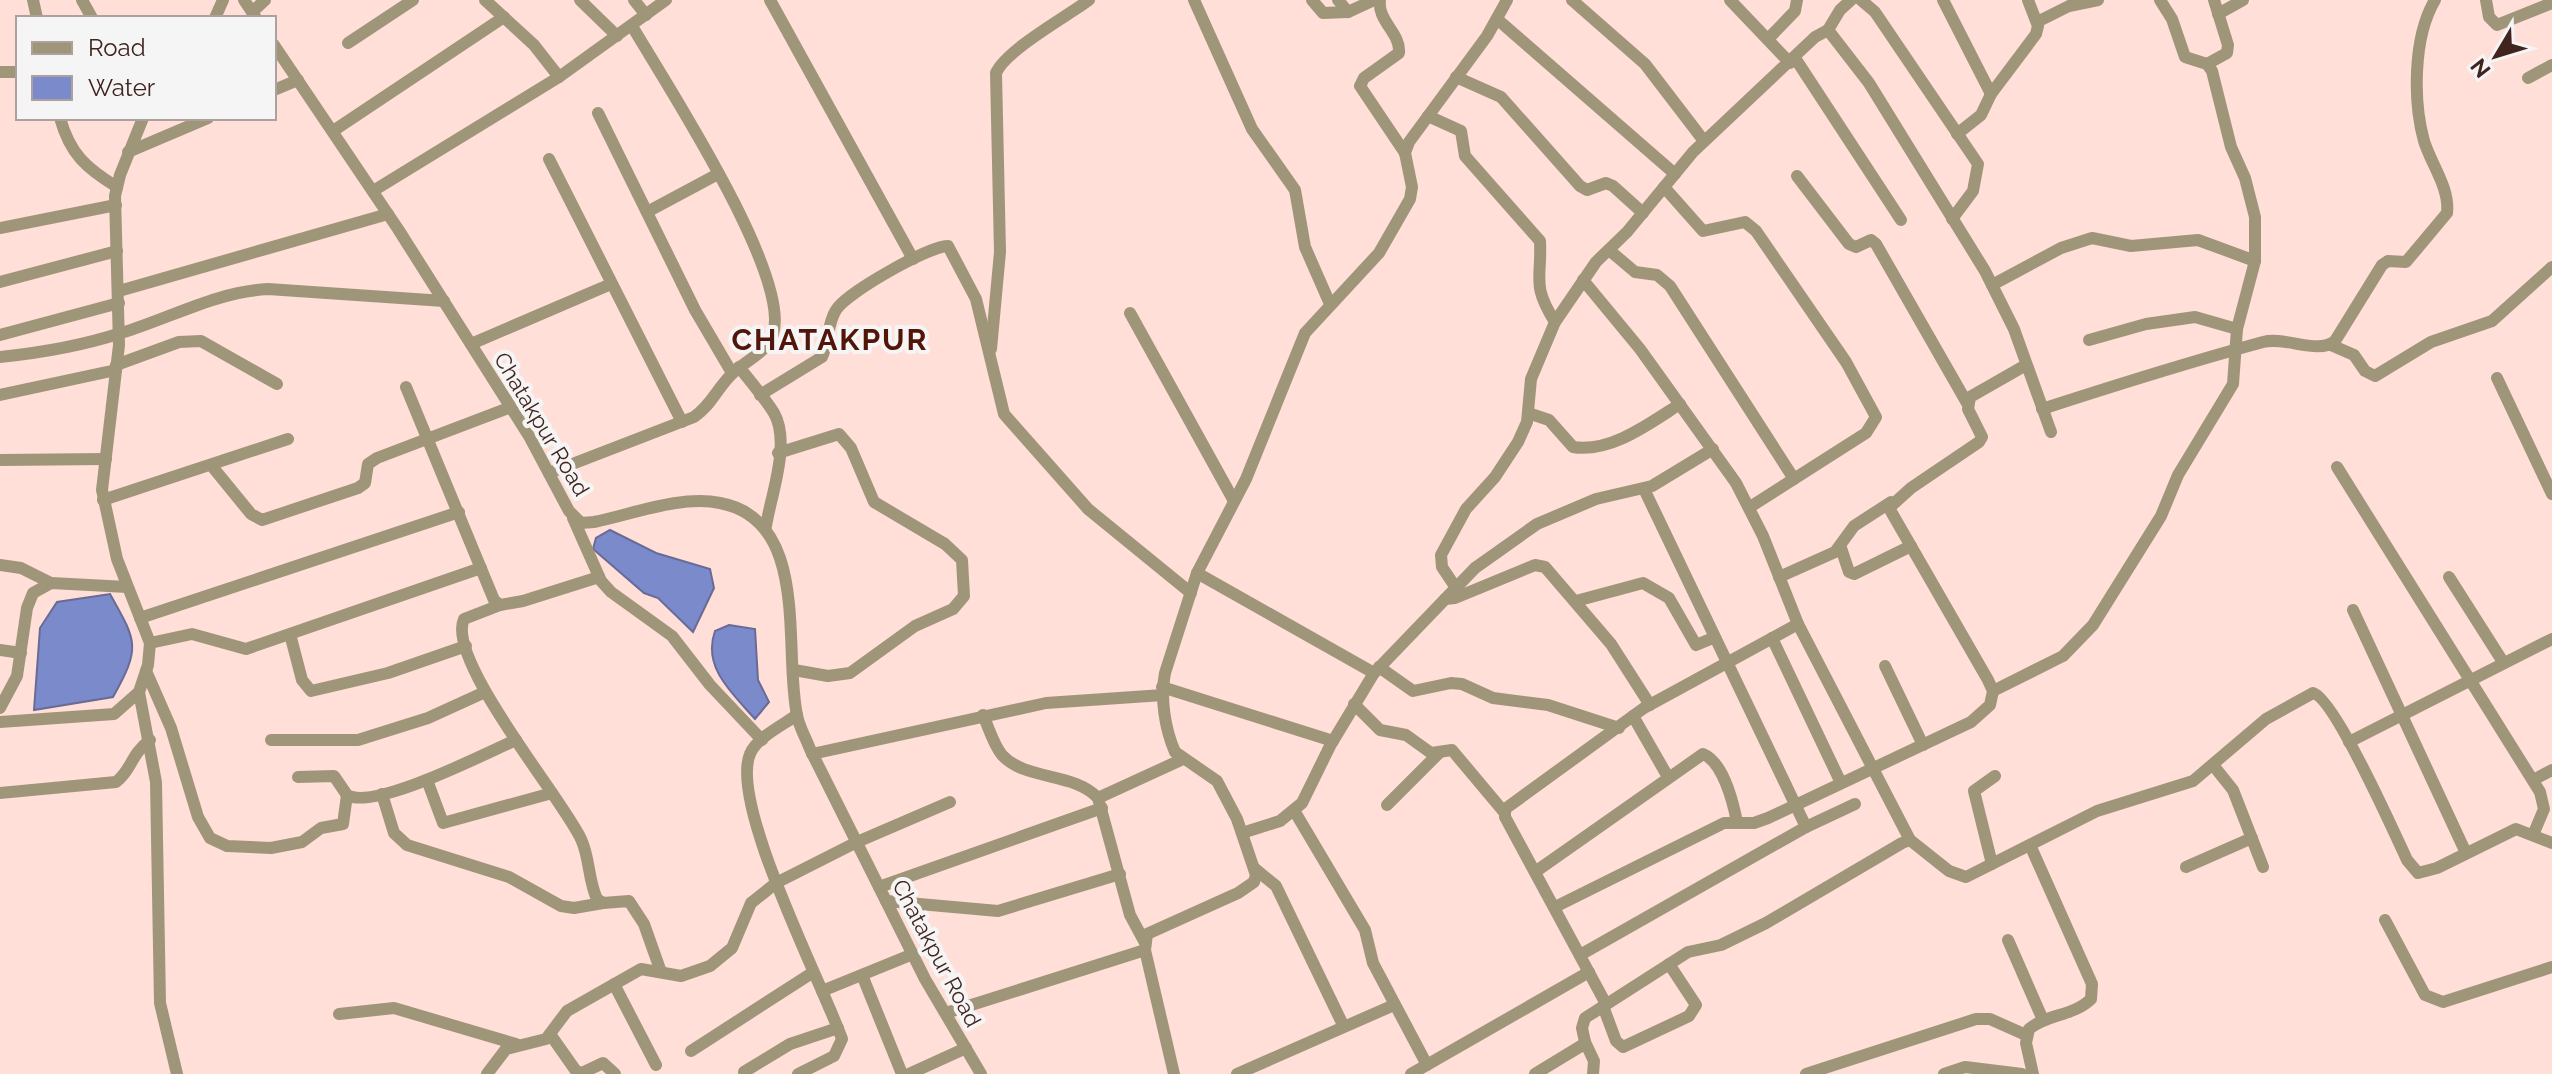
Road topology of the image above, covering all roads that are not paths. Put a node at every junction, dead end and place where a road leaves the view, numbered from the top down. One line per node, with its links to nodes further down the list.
1 (244, 0): 32 (street)
2 (265, 0): 32 (street)
3 (485, 0): 34 (street)
4 (580, 0): 39 (street)
5 (634, 0): 33 (street)
6 (666, 0): 33 (street)
7 (770, 0): 78 (street)
8 (1089, 0): 98 (street)
9 (1194, 0): 87 (street)
10 (1312, 0): 30 (street)
11 (1338, 0): 30 (street)
12 (1377, 0): 30 (street); 61 (street)
13 (1507, 0): 35 (street)
14 (1572, 0): 59 (street)
15 (1730, 0): 40 (street)
16 (1797, 0): 40 (street)
17 (1851, 0): 38 (street)
18 (1861, 0): 58 (street)
19 (1943, 0): 51 (street)
20 (2028, 0): 36 (street)
21 (2098, 0): 36 (street)
22 (2160, 0): 44 (street)
23 (2214, 0): 31 (street)
24 (2243, 0): 31 (street)
25 (2435, 0): 95 (street)
26 (2486, 0): 29 (street)
27 (405, 2): 41 (street)
28 (2552, 3): 29 (street)
29 (2530, 6)
30 (1348, 12)
31 (2218, 14): 44 (street)
32 (254, 15)
33 (646, 15): 37 (street)
34 (504, 17): 46 (street); 57 (street)
35 (1497, 19): 47 (street); 64 (street)
36 (2037, 22): 51 (street)
37 (632, 26): 39 (street); 63 (street)
38 (1828, 30): 43 (street); 73 (street)
39 (617, 36): 46 (street)
40 (1768, 39): 43 (street)
41 (348, 43)
42 (276, 48): 49 (street, Chatakpur Road)
43 (1792, 60): 59 (street); 74 (street)
44 (2207, 64): 79 (street)
45 (2552, 65): 48 (street)
46 (559, 77): 68 (street)
47 (1456, 77): 53 (street); 71 (street)
48 (2528, 78)
49 (298, 80): 50 (street); 57 (street, Chatakpur Road)
50 (276, 89)
51 (1991, 94): 58 (street)
52 (598, 113): 70 (street)
53 (1428, 116): 61 (street); 89 (street)
54 (61, 120): 66 (street)
55 (142, 120): 60 (street)
56 (203, 120): 60 (street)
57 (333, 131): 68 (street, Chatakpur Road)
58 (1957, 134): 73 (street)
59 (1704, 141): 64 (street)
60 (128, 152): 66 (street)
61 (1405, 153): 87 (street)
62 (549, 159): 83 (street)
63 (718, 174): 70 (street); 101 (street)
64 (1675, 174): 67 (street)
65 (1797, 176): 107 (street)
66 (117, 187): 69 (street)
67 (1664, 187): 71 (street); 124 (street)
68 (373, 191): 72 (street, Chatakpur Road)
69 (116, 205): 75 (street); 77 (street)
70 (647, 212): 101 (street)
71 (1643, 213): 76 (street)
72 (388, 214): 85 (street); 86 (street, Chatakpur Road)
73 (1952, 219): 84 (street)
74 (1901, 220)
75 (0, 228)
76 (1609, 250): 81 (street); 124 (street)
77 (117, 251): 82 (street); 85 (street)
78 (913, 259): 98 (street); 106 (street)
79 (2255, 261): 84 (street); 90 (street)
80 (2552, 267): 95 (street)
81 (1583, 280): 89 (street); 108 (street)
82 (0, 282)
83 (611, 284): 94 (street); 112 (street)
84 (1992, 285): 99 (street)
85 (119, 297): 91 (street); 92 (street)
86 (444, 301): 91 (street); 94 (street, Chatakpur Road)
87 (1330, 304): 128 (street)
88 (1130, 313): 128 (street)
89 (1555, 322): 111 (street)
90 (2237, 329): 93 (street); 96 (street)
91 (119, 334): 97 (street); 100 (street)
92 (0, 335)
93 (2089, 340)
94 (471, 344): 109 (street, Chatakpur Road)
95 (2331, 345): 96 (street)
96 (2236, 351): 110 (street); 168 (street)
97 (0, 357)
98 (990, 360): 145 (street)
99 (2026, 365): 107 (street); 110 (street)
100 (116, 368): 103 (street); 105 (street); 118 (street)
101 (736, 370): 106 (street); 112 (street)
102 (2497, 378): 122 (street)
103 (277, 384)
104 (406, 387): 115 (street)
105 (0, 395)
106 (760, 395): 117 (street)
107 (1967, 403): 129 (street)
108 (1680, 404): 111 (street); 116 (street)
109 (511, 407): 115 (street); 123 (street, Chatakpur Road)
110 (2042, 409): 113 (street)
111 (1528, 413): 144 (street)
112 (682, 422): 123 (street)
113 (2051, 432)
114 (288, 439): 120 (street)
115 (428, 439): 120 (street); 132 (street)
116 (1713, 449): 125 (street); 130 (street)
117 (778, 453): 133 (street); 163 (street)
118 (106, 459): 119 (street); 127 (street)
119 (0, 460)
120 (211, 465): 127 (street)
121 (2337, 467): 166 (street)
122 (2547, 470): 126 (street)
123 (549, 473): 131 (street, Chatakpur Road)
124 (1794, 479): 130 (street)
125 (1644, 489): 144 (street); 153 (street)
126 (2552, 494)
127 (103, 500): 143 (street)
128 (1234, 501): 138 (street)
129 (1891, 502): 134 (street); 135 (street)
130 (1750, 507): 140 (street)
131 (569, 511): 133 (street, Chatakpur Road); 139 (street)
132 (459, 512): 137 (street); 150 (street)
133 (766, 526): 163 (street, Chatakpur Road)
134 (1911, 546): 135 (street); 168 (street)
135 (1841, 548): 140 (street)
136 (0, 565): 142 (street)
137 (481, 568): 148 (street); 152 (street)
138 (1197, 573): 145 (street); 164 (street)
139 (599, 577): 148 (street); 183 (street)
140 (1779, 577): 151 (street)
141 (2449, 577): 160 (street)
142 (51, 583): 143 (street); 159 (street)
143 (127, 587): 150 (street)
144 (1456, 588): 146 (street)
145 (1191, 593): 167 (street)
146 (1445, 599): 147 (street); 164 (street)
147 (1576, 601): 153 (street); 172 (street)
148 (500, 605): 157 (street)
149 (2353, 610): 177 (street)
150 (140, 618): 156 (street)
151 (1798, 624): 154 (street); 191 (street)
152 (290, 634): 156 (street); 157 (street)
153 (1713, 638): 161 (street)
154 (1772, 638): 161 (street); 198 (street)
155 (2552, 639): 160 (street)
156 (150, 643): 165 (street)
157 (466, 646): 170 (street)
158 (0, 650): 159 (street)
159 (21, 653): 173 (street)
160 (2503, 662): 166 (street)
161 (1725, 663): 172 (street); 205 (street)
162 (1885, 666): 186 (street)
163 (794, 670): 174 (street, Chatakpur Road)
164 (1376, 670): 171 (street); 179 (street)
165 (146, 671): 169 (street); 202 (street)
166 (2468, 680): 177 (street); 197 (street)
167 (1163, 691): 175 (street); 184 (street); 189 (street)
168 (1993, 691): 186 (street)
169 (139, 692): 178 (street); 180 (street)
170 (485, 692): 181 (street); 182 (street)
171 (1354, 704): 184 (street); 187 (street)
172 (1650, 705): 176 (street)
173 (0, 708)
174 (797, 715): 183 (street); 188 (street, Chatakpur Road)
175 (983, 715): 188 (street); 204 (street)
176 (1633, 716): 179 (street); 195 (street)
177 (2403, 717): 185 (street); 219 (street)
178 (0, 722)
179 (1619, 728): 209 (street)
180 (150, 740): 199 (street); 260 (street)
181 (271, 740)
182 (516, 740): 196 (street); 200 (street)
183 (762, 740): 226 (street)
184 (1333, 741): 208 (street)
185 (2349, 742): 190 (street); 219 (street)
186 (1923, 745): 191 (street)
187 (1443, 750): 207 (street); 209 (street)
188 (812, 754): 216 (street, Chatakpur Road)
189 (1183, 759): 204 (street); 212 (street)
190 (2213, 765): 214 (street); 218 (street)
191 (1871, 769): 198 (street); 215 (street)
192 (2552, 770): 197 (street)
193 (1995, 776): 220 (street)
194 (298, 777): 202 (street)
195 (1668, 777): 210 (street); 224 (street)
196 (427, 780): 200 (street); 201 (street)
197 (2533, 780): 213 (street)
198 (1841, 783): 205 (street)
199 (0, 793)
200 (552, 793): 229 (street)
201 (382, 794): 202 (street); 229 (street)
202 (347, 795)
203 (950, 802): 216 (street)
204 (1100, 803): 225 (street); 227 (street)
205 (1796, 804): 210 (street); 211 (street)
206 (1855, 804): 211 (street)
207 (1387, 805)
208 (1295, 812): 212 (street); 244 (street)
209 (1504, 812): 224 (street)
210 (1737, 822): 230 (street)
211 (1806, 827): 235 (street)
212 (1242, 833): 223 (street)
213 (2533, 835): 217 (street); 219 (street)
214 (2252, 838): 221 (street); 222 (street)
215 (1910, 840): 220 (street); 236 (street)
216 (857, 842): 226 (street); 227 (street, Chatakpur Road)
217 (2552, 843)
218 (2030, 845): 220 (street); 248 (street)
219 (2466, 853)
220 (1992, 864)
221 (2186, 867)
222 (2263, 867)
223 (1254, 868): 233 (street); 249 (street)
224 (1535, 872): 230 (street)
225 (1120, 874): 228 (street); 233 (street)
226 (776, 883): 238 (street); 240 (street)
227 (879, 887): 228 (street, Chatakpur Road)
228 (886, 901): 234 (street, Chatakpur Road)
229 (603, 903): 238 (street)
230 (1555, 907): 235 (street)
231 (2385, 920): 237 (street)
232 (2008, 940): 248 (street)
233 (1144, 945): 246 (street); 267 (street)
234 (913, 954): 241 (street); 246 (street, Chatakpur Road)
235 (1580, 955): 239 (street)
236 (1669, 964): 245 (street); 245 (street)
237 (2552, 967)
238 (661, 972): 242 (street)
239 (1589, 972): 245 (street); 258 (street)
240 (812, 973): 243 (street); 256 (street)
241 (862, 975): 243 (street); 264 (street)
242 (614, 984): 251 (street); 257 (street)
243 (822, 991): 250 (street)
244 (1394, 1005): 249 (street); 258 (street)
245 (1605, 1005): 253 (street)
246 (946, 1013): 255 (street, Chatakpur Road)
247 (339, 1014): 254 (street)
248 (2043, 1020): 252 (street)
249 (1343, 1025): 268 (street)
250 (838, 1028): 259 (street); 263 (street)
251 (550, 1034): 254 (street); 262 (street)
252 (2026, 1035): 272 (street); 275 (street)
253 (1585, 1042): 270 (street); 271 (street)
254 (516, 1044): 261 (street)
255 (966, 1048): 265 (street); 266 (street, Chatakpur Road)
256 (691, 1051)
257 (656, 1065)
258 (1427, 1065): 269 (street)
259 (744, 1072)
260 (177, 1074)
261 (487, 1074)
262 (615, 1074)
263 (798, 1074)
264 (902, 1074)
265 (909, 1074)
266 (981, 1074)
267 (1174, 1074)
268 (1237, 1074)
269 (1411, 1074)
270 (1535, 1074)
271 (1593, 1074)
272 (1806, 1074)
273 (1944, 1074): 274 (street)
274 (2022, 1074)
275 (2033, 1074)

